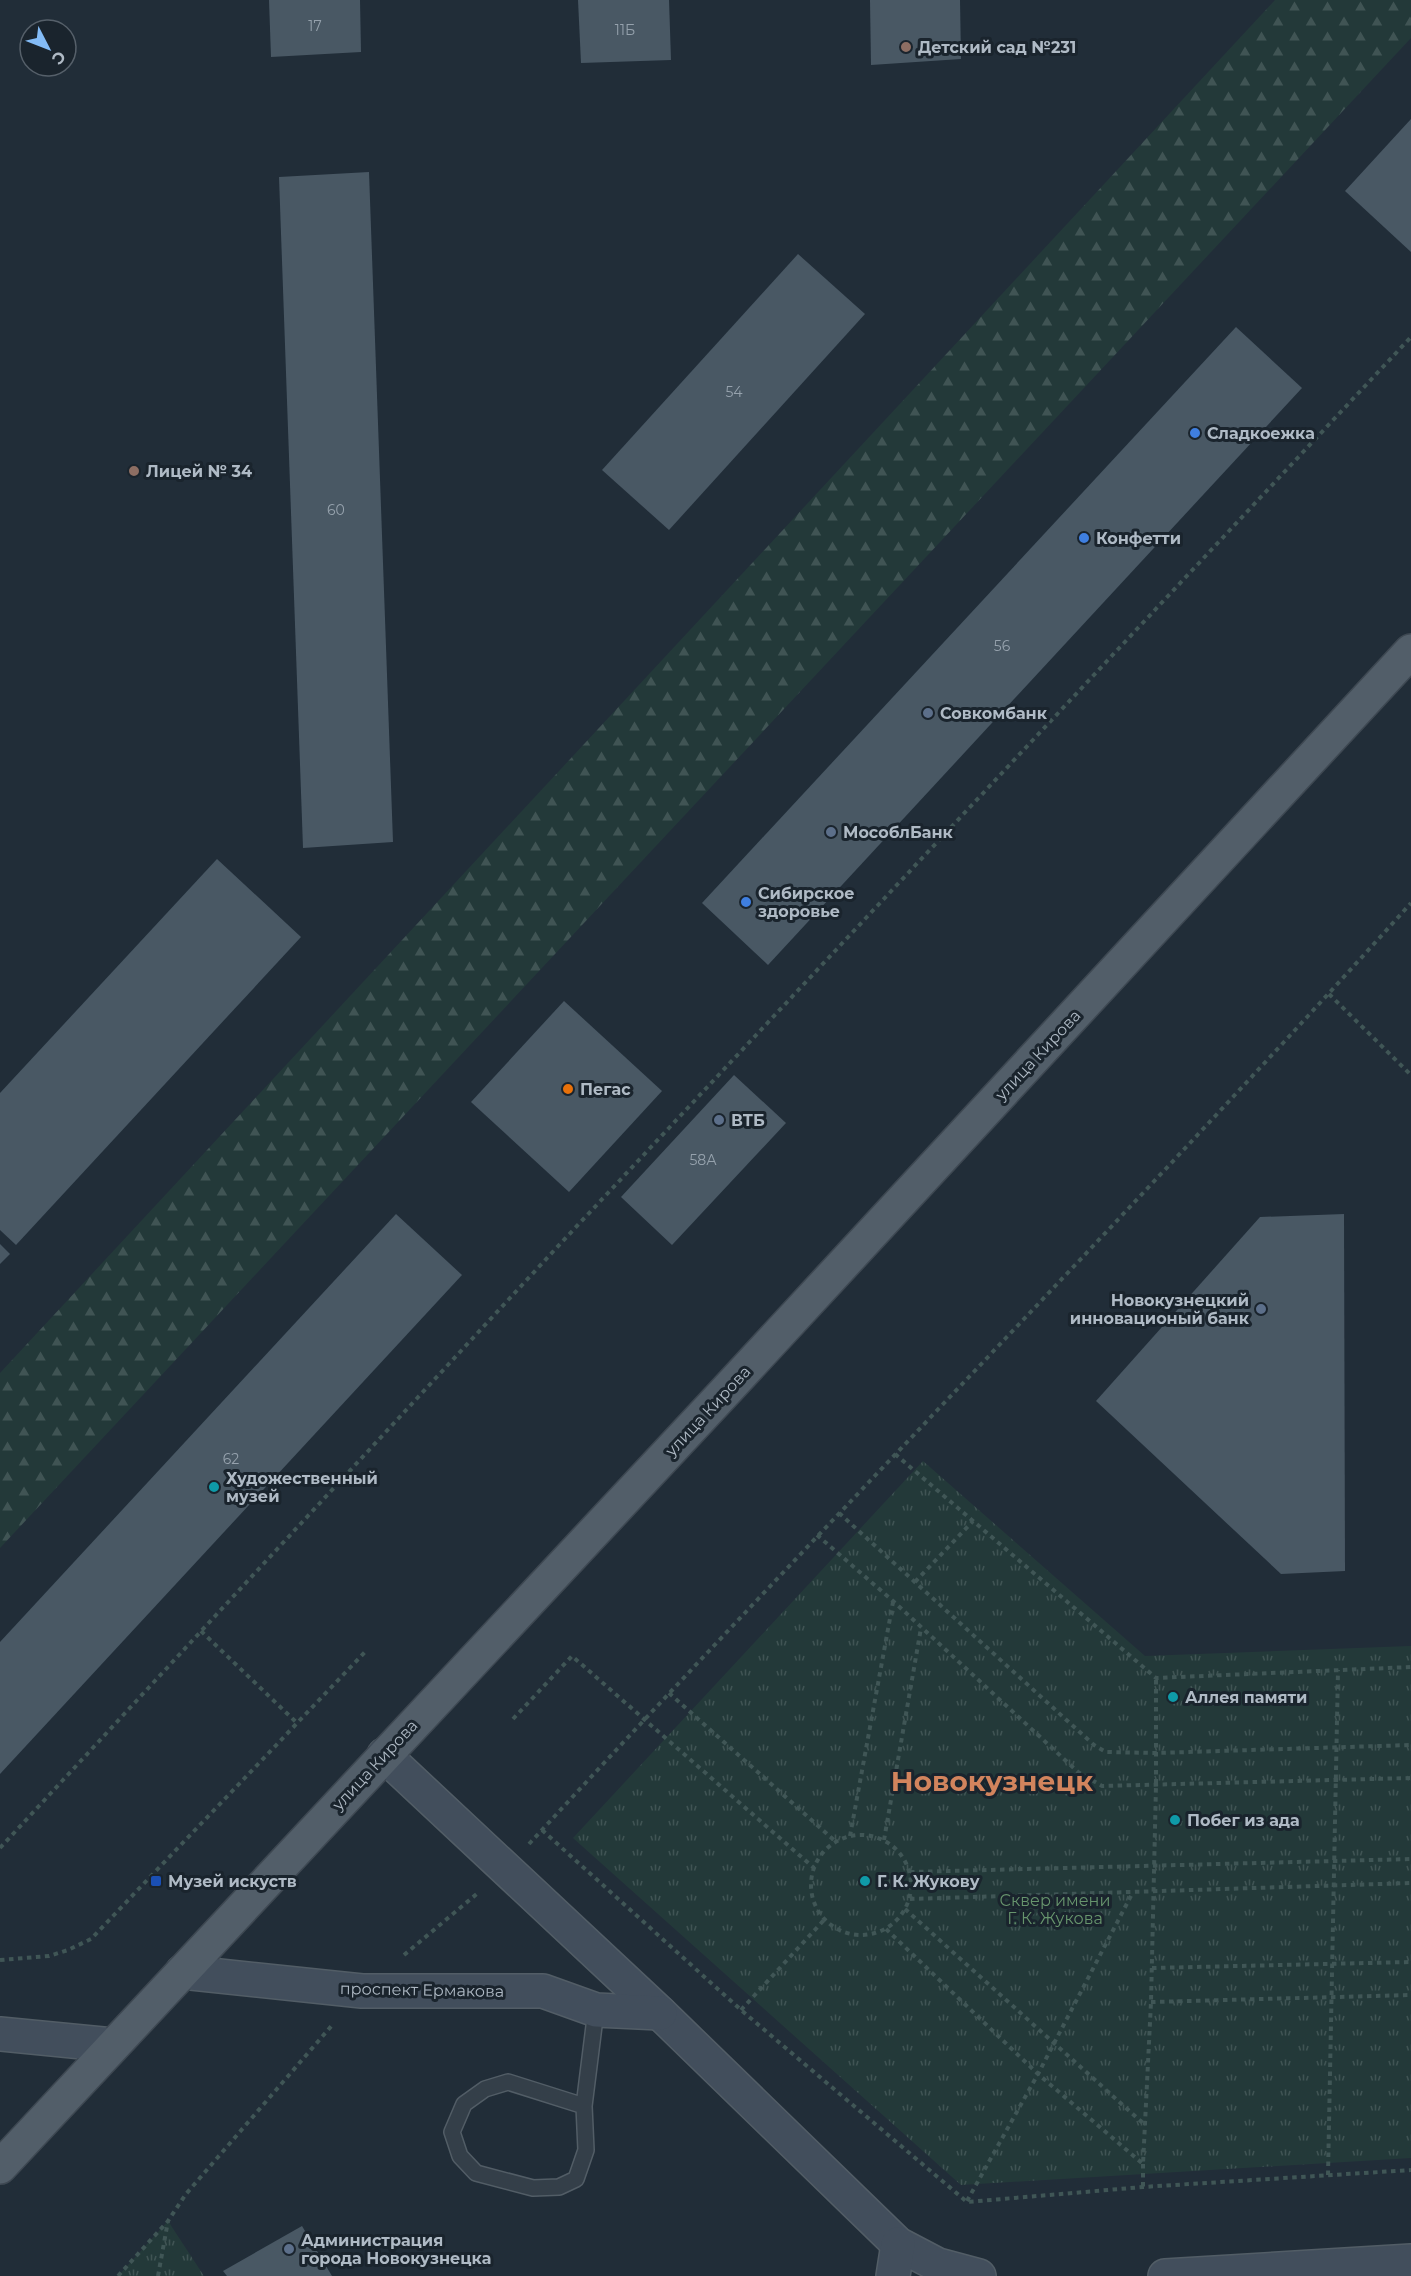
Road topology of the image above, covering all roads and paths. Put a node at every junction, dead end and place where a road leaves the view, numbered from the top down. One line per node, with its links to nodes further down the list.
1 (1411, 338): 13 (path)
2 (1411, 651): 25 (main road, улица Кирова)
3 (1411, 903): 4 (path)
4 (1329, 994): 5 (path); 6 (path)
5 (1411, 1075)
6 (895, 1454): 7 (path); 8 (path)
7 (839, 1513): 9 (path); 10 (path)
8 (973, 1521): 10 (path); 17 (path)
9 (817, 1535): 11 (path); 18 (path)
10 (915, 1582): 24 (path)
11 (893, 1601): 12 (path); 30 (path)
12 (921, 1628): 28 (path); 31 (path)
13 (201, 1631): 21 (path); 33 (path)
14 (365, 1652): 21 (path)
15 (1411, 1667): 16 (path)
16 (1338, 1670): 17 (path); 23 (path)
17 (1156, 1678): 24 (path)
18 (669, 1692): 20 (path); 32 (path)
19 (513, 1719): 20 (path)
20 (645, 1719): 29 (path); 37 (path)
21 (297, 1723): 48 (path)
22 (1411, 1746): 23 (path)
23 (1336, 1748): 24 (path); 27 (path)
24 (1156, 1753): 28 (path)
25 (384, 1755): 38 (street); 52 (main road, улица Кирова)
26 (1411, 1778): 27 (path)
27 (1336, 1780): 28 (path); 35 (path)
28 (1156, 1785): 36 (path)
29 (542, 1830): 38 (path); 58 (path)
30 (850, 1836): 31 (path); 32 (path)
31 (884, 1840): 39 (path)
32 (836, 1841): 37 (path)
33 (0, 1848)
34 (1411, 1859): 35 (path)
35 (1334, 1861): 36 (path); 41 (path)
36 (1154, 1866): 39 (path); 43 (path)
37 (814, 1868): 46 (path)
38 (505, 1870): 53 (path); 59 (street)
39 (910, 1872): 44 (path)
40 (1411, 1883): 41 (path)
41 (1334, 1886): 43 (path); 50 (path)
42 (1133, 1892): 43 (path); 44 (path); 61 (path)
43 (1153, 1892): 51 (path)
44 (910, 1899): 45 (path)
45 (905, 1909): 47 (path); 61 (path)
46 (824, 1919): 47 (path); 58 (path)
47 (886, 1929): 63 (path)
48 (0, 1960)
49 (1411, 1962): 50 (path)
50 (1332, 1964): 51 (path); 55 (path)
51 (1152, 1968): 56 (path)
52 (182, 1972): 53 (street, проспект Ермакова); 62 (main road, улица Кирова)
53 (362, 1991): 57 (street, проспект Ермакова); 72 (path)
54 (1411, 1995): 55 (path)
55 (1331, 1997): 56 (path); 69 (path)
56 (1151, 2002): 65 (path)
57 (596, 2010): 59 (street, проспект Ермакова); 64 (lane)
58 (741, 2010): 71 (path)
59 (660, 2013): 73 (street)
60 (0, 2034): 62 (street)
61 (1053, 2043): 63 (path); 65 (path)
62 (113, 2045): 67 (main road, улица Кирова)
63 (1038, 2074): 66 (path); 71 (path)
64 (584, 2106): 64 (lane)
65 (1145, 2125): 66 (path)
66 (1143, 2164): 70 (path)
67 (0, 2167)
68 (1411, 2170): 69 (path)
69 (1328, 2175): 70 (path)
70 (1143, 2187): 71 (path)
71 (967, 2202)
72 (168, 2221): 75 (path); 76 (path)
73 (898, 2244): 77 (street); 78 (street)
74 (1411, 2261): 79 (street)
75 (118, 2276)
76 (158, 2276)
77 (893, 2276)
78 (980, 2276)
79 (1165, 2276)

